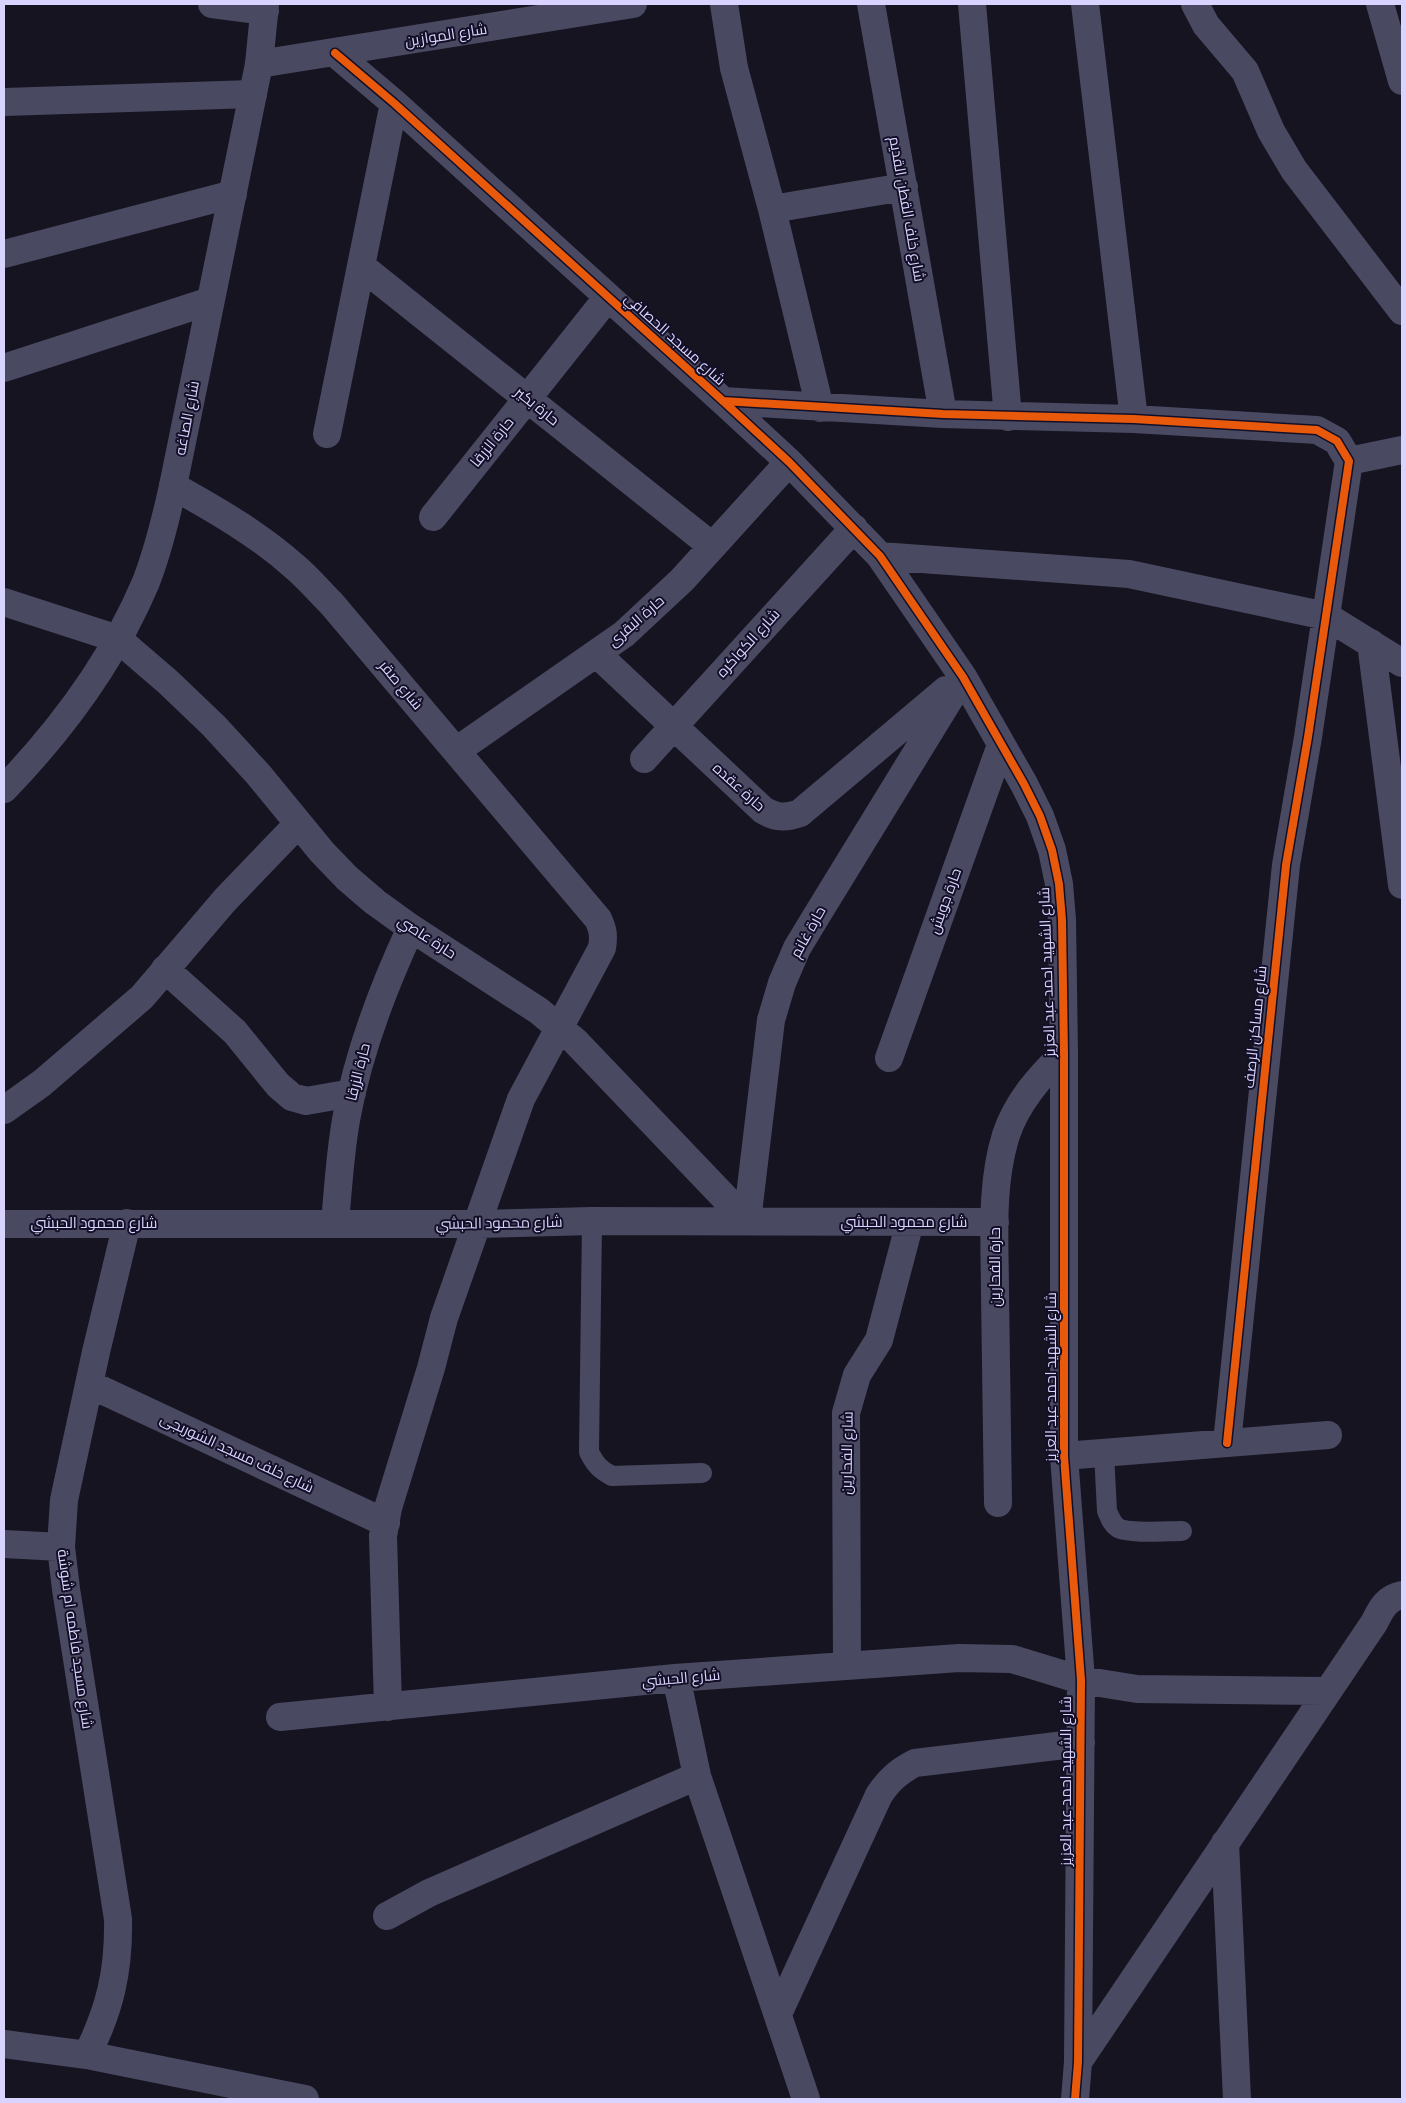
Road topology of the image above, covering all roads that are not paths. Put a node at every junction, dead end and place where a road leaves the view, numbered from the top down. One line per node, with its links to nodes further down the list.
1 (212, 4): 9 (street)
2 (633, 4): 10 (street, شارع الموازين)
3 (724, 4): 18 (street)
4 (872, 4): 16 (street, شارع خلف القطن القديم)
5 (972, 4): 29 (street)
6 (1086, 4): 30 (street)
7 (1195, 4): 23 (street)
8 (1380, 4): 12 (street)
9 (265, 7): 11 (street, شارع الصاغه)
10 (335, 53): 11 (street, شارع الموازين); 15 (street, شارع مسجد الحصافي)
11 (259, 64): 13 (street, شارع الصاغه)
12 (1402, 81)
13 (253, 94): 14 (street); 17 (street, شارع الصاغه)
14 (4, 102)
15 (394, 103): 20 (street); 21 (street, شارع مسجد الحصافي)
16 (904, 187): 18 (street); 28 (street, شارع خلف القطن القديم)
17 (232, 194): 19 (street); 22 (street, شارع الصاغه)
18 (772, 209): 27 (street)
19 (4, 254)
20 (361, 266): 25 (street, حارة بكير); 31 (street)
21 (608, 297): 25 (street, حارة الزرقا); 26 (street, شارع مسجد الحصافي)
22 (210, 301): 24 (street); 35 (street, شارع الصاغه)
23 (1402, 311)
24 (4, 368)
25 (527, 398): 36 (street, حارة الزرقا); 38 (street, حارة بكير)
26 (723, 401): 27 (street); 34 (street, شارع مسجد الحصافي)
27 (820, 408): 28 (street)
28 (943, 414): 29 (street)
29 (1008, 417): 30 (street)
30 (1134, 419): 33 (street)
31 (327, 434)
32 (1402, 450): 33 (street)
33 (1348, 461): 41 (street, شارع مساكن الرصف)
34 (789, 462): 37 (street, شارع مسجد الحصافي); 38 (street, حارة البقرى)
35 (173, 486): 42 (street, شارع الصاغه); 49 (street, شارع صقر)
36 (432, 517)
37 (854, 528): 39 (street, شارع مسجد الحصافي); 47 (street, شارع الكواكره)
38 (712, 546): 44 (street, حارة البقرى)
39 (880, 556): 41 (street); 46 (street, شارع مسجد الحصافي)
40 (4, 602): 42 (street)
41 (1326, 616): 43 (street); 71 (street, شارع مساكن الرصف)
42 (118, 639): 51 (street, شارع الصاغه); 52 (street, حارة عاصي)
43 (1371, 643): 45 (street); 53 (street)
44 (597, 654): 47 (street, حارة عقده); 49 (street, حارة البقرى)
45 (1402, 663)
46 (963, 677): 47 (street, حارة عقده); 48 (street, شارع الشهيد احمد عبد العزيز); 62 (street, حارة غانم)
47 (673, 726): 50 (street, شارع الكواكره)
48 (1001, 745): 57 (street, شارع الشهيد احمد عبد العزيز); 58 (street, حارة جويش)
49 (456, 751): 56 (street, شارع صقر)
50 (644, 759)
51 (4, 789)
52 (298, 824): 54 (street, حارة عاصي); 55 (street)
53 (1402, 884)
54 (410, 928): 56 (street, حارة عاصي); 59 (street, حارة الزرقا)
55 (165, 969): 59 (street); 60 (street)
56 (558, 1027): 62 (street, حارة عاصي); 68 (street)
57 (1064, 1053): 64 (street, حارة الفحارين); 73 (street, شارع الشهيد احمد عبد العزيز)
58 (889, 1058)
59 (352, 1093): 66 (street, حارة الزرقا)
60 (4, 1110)
61 (592, 1221): 62 (street, شارع محمود الحبشي); 68 (street, شارع محمود الحبشي); 74 (lane)
62 (747, 1221): 63 (street, شارع محمود الحبشي)
63 (910, 1222): 64 (street, شارع محمود الحبشي); 81 (street, شارع الفحارين)
64 (995, 1222): 75 (street, حارة الفحارين)
65 (128, 1223): 66 (street, شارع محمود الحبشي); 67 (street, شارع محمود الحبشي); 69 (street, شارع مسجد فاطمه ام شوشة)
66 (336, 1223): 68 (street, شارع محمود الحبشي)
67 (4, 1224)
68 (477, 1224): 76 (street)
69 (89, 1384): 76 (street, شارع خلف مسجد الشوربجى); 79 (street, شارع مسجد فاطمه ام شوشة)
70 (1328, 1434): 71 (street)
71 (1227, 1443): 72 (street)
72 (1104, 1453): 73 (street); 77 (lane)
73 (1064, 1456): 83 (street, شارع الشهيد احمد عبد العزيز)
74 (702, 1473)
75 (998, 1503)
76 (386, 1523): 85 (street)
77 (1182, 1531)
78 (4, 1544): 79 (street)
79 (61, 1547): 93 (street, شارع مسجد فاطمه ام شوشة)
80 (1402, 1595): 84 (street)
81 (847, 1666): 82 (street, شارع الحبشي); 83 (street, شارع الحبشي)
82 (675, 1678): 85 (street, شارع الحبشي); 88 (street)
83 (1080, 1680): 84 (street, شارع الحبشي); 87 (street, شارع الشهيد احمد عبد العزيز)
84 (1328, 1691): 89 (street)
85 (388, 1707): 86 (street, شارع الحبشي)
86 (280, 1717)
87 (1081, 1743): 91 (street); 94 (street, شارع الشهيد احمد عبد العزيز)
88 (697, 1776): 90 (street); 91 (street)
89 (1225, 1842): 94 (street); 98 (street)
90 (387, 1916)
91 (778, 2014): 96 (street)
92 (4, 2044): 93 (street)
93 (88, 2055): 95 (street)
94 (1078, 2062): 97 (street, شارع الشهيد احمد عبد العزيز)
95 (304, 2099)
96 (806, 2099)
97 (1075, 2099)
98 (1238, 2099)

